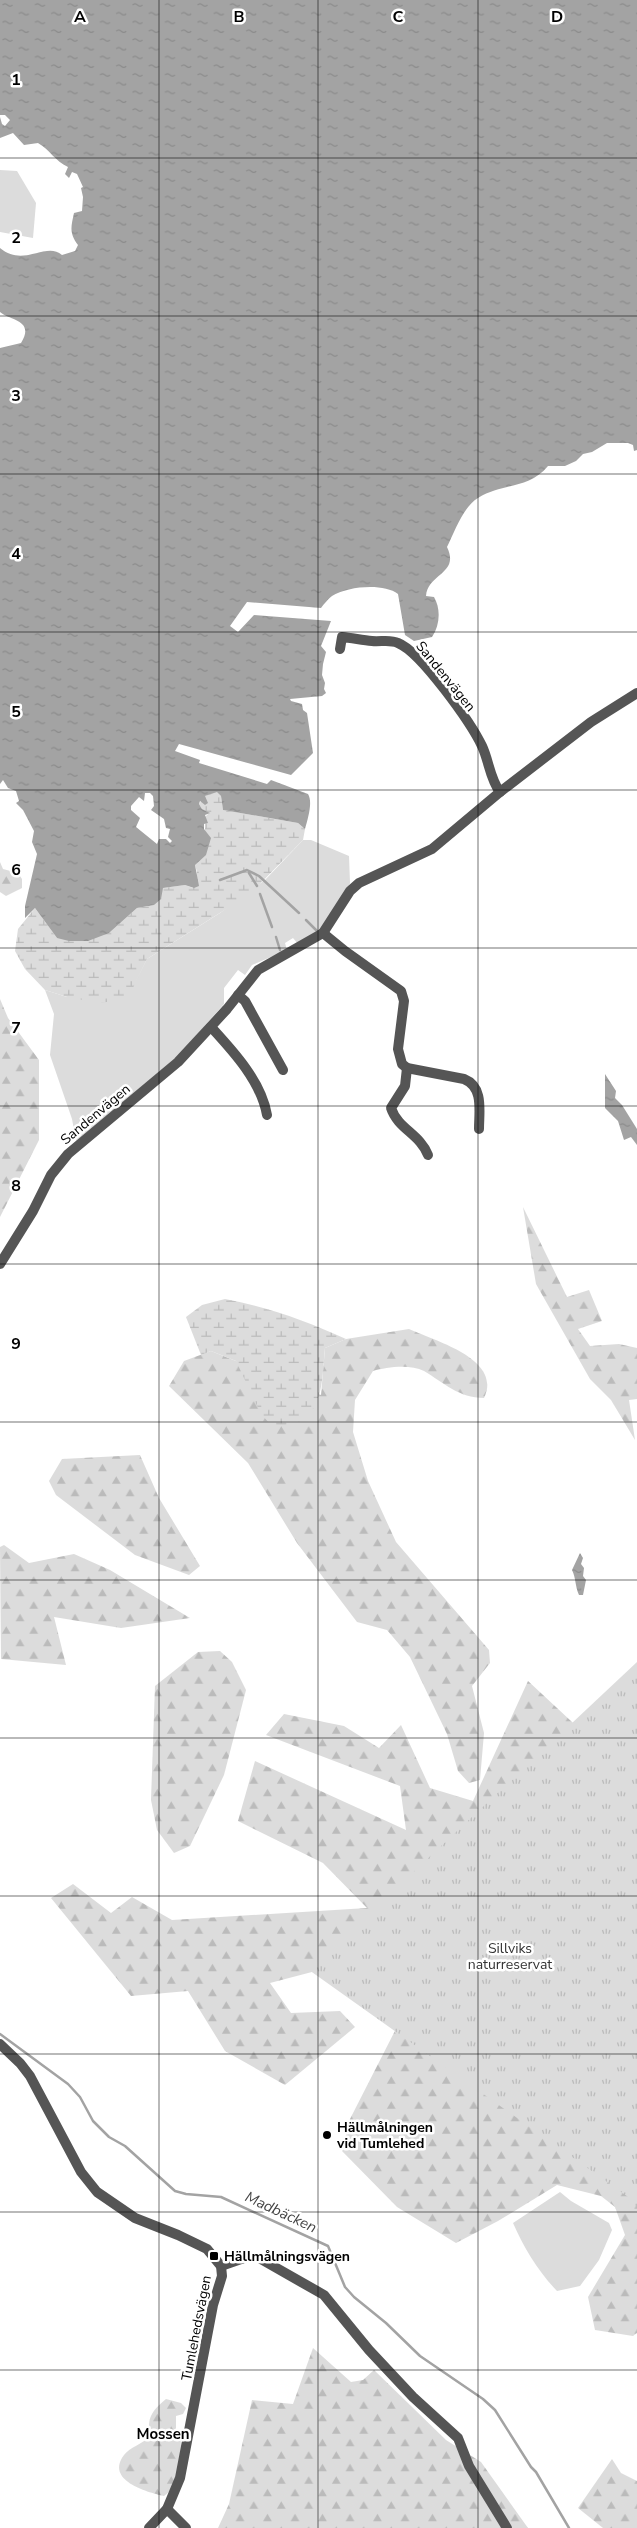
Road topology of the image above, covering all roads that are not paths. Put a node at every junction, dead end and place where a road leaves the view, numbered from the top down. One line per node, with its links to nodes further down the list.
1 (340, 649): 3 (street, Sandenvägen)
2 (637, 693): 3 (street, Sandenvägen)
3 (500, 792): 4 (street, Sandenvägen)
4 (323, 933): 5 (street, Sandenvägen); 7 (street)
5 (238, 995): 6 (street, Sandenvägen); 8 (street)
6 (211, 1027): 9 (street); 12 (street, Sandenvägen)
7 (407, 1068): 10 (street); 11 (street)
8 (283, 1070)
9 (267, 1115)
10 (479, 1128)
11 (428, 1155)
12 (0, 1264)
13 (0, 2044): 14 (street, Tumlehedsvägen)
14 (221, 2266): 15 (street, Tumlehedsvägen); 18 (street)
15 (167, 2509): 16 (street, Tumlehedsvägen); 17 (street)
16 (149, 2528)
17 (186, 2528)
18 (507, 2528)

